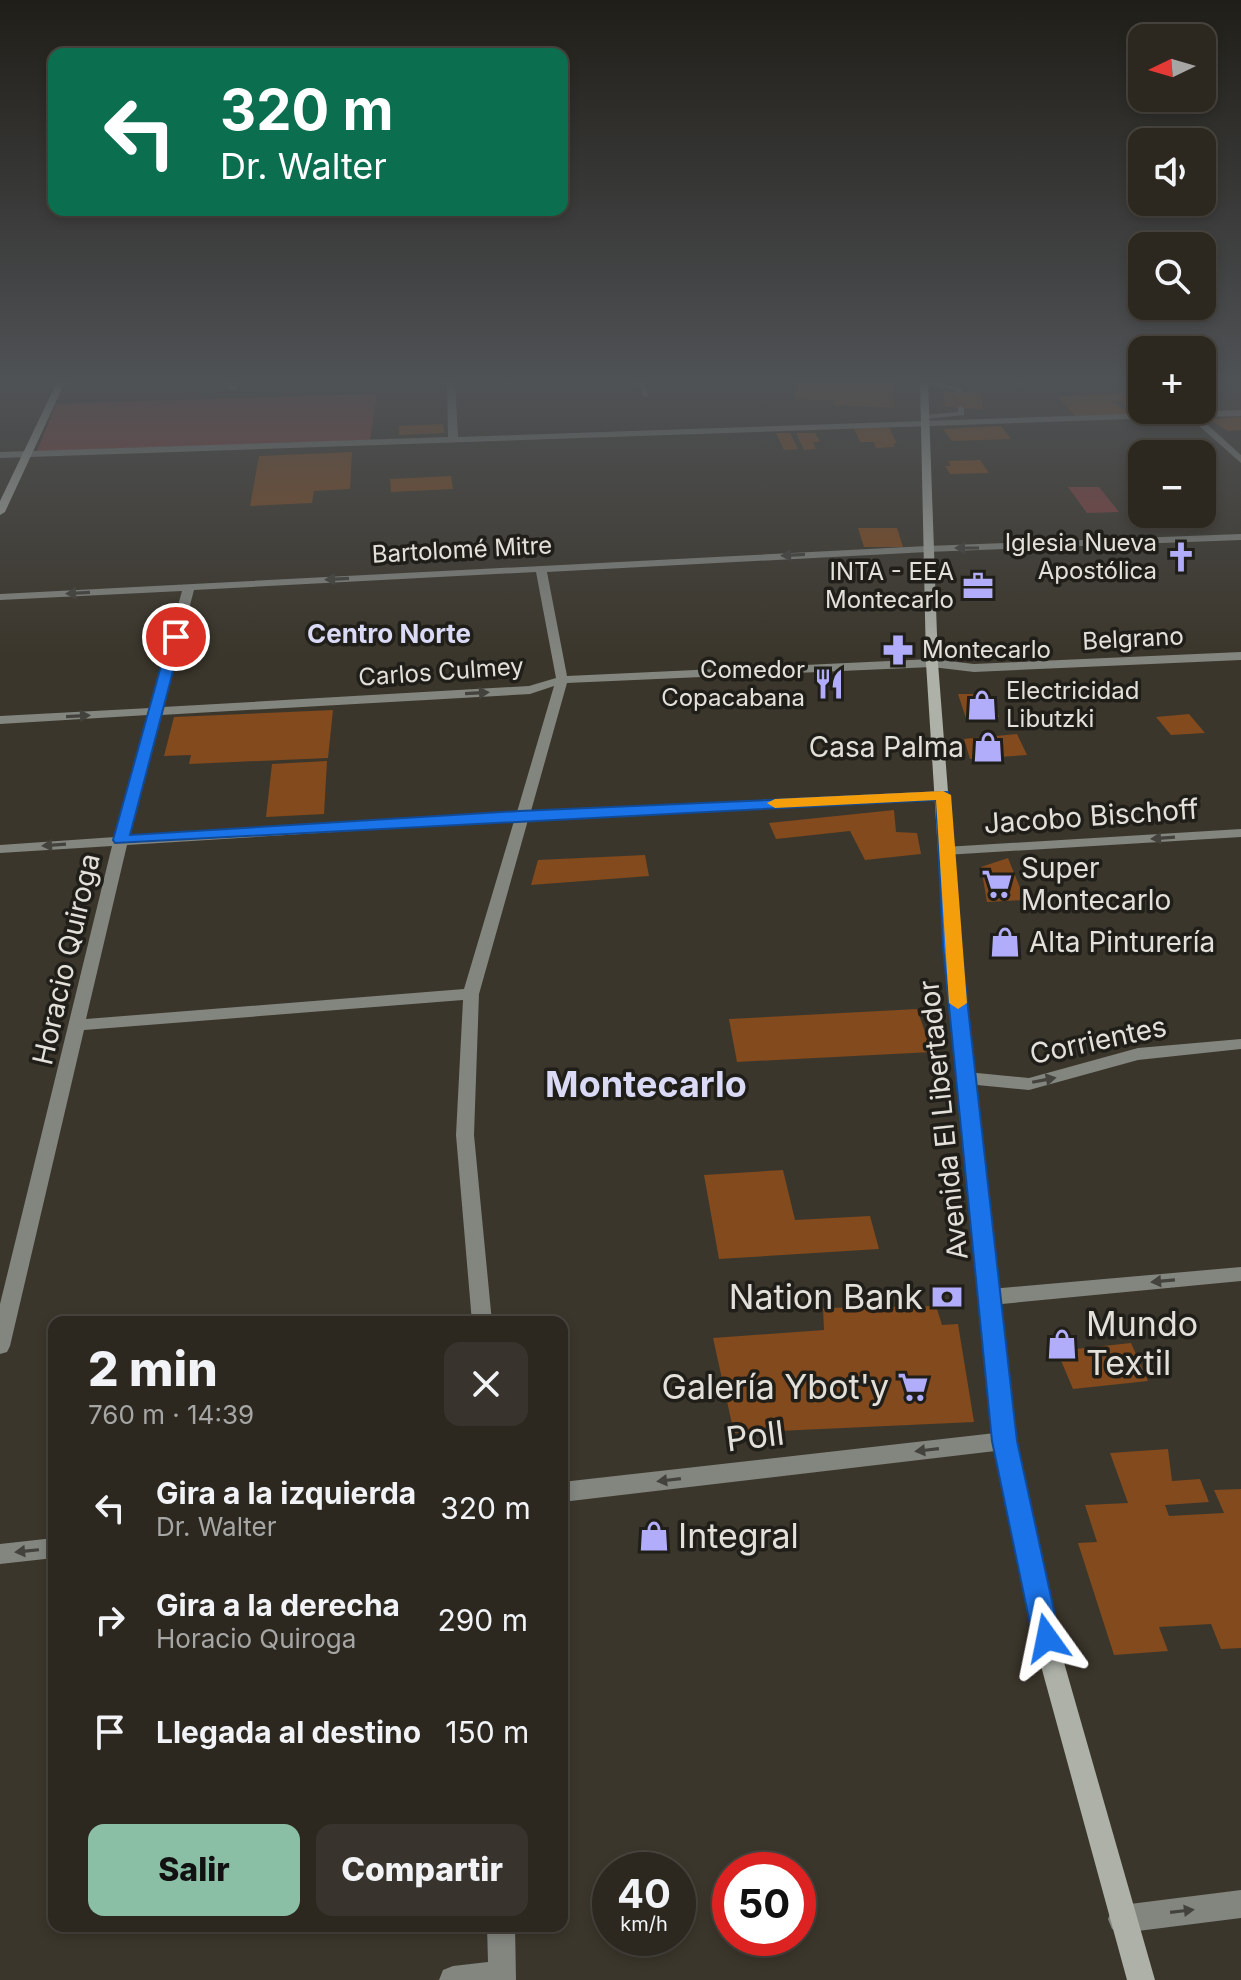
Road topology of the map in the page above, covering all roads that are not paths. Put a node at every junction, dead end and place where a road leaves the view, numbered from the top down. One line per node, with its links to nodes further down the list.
1 (17, 472): 3 (main road)
2 (925, 472): 5 (main road, Avenida El Libertador)
3 (0, 512)
4 (1241, 537): 5 (street, Bartolomé Mitre, one-way to 5)
5 (927, 549): 6 (street, Bartolomé Mitre, one-way to 6); 10 (main road, Avenida El Libertador)
6 (541, 568): 7 (street, Bartolomé Mitre, one-way to 7); 11 (street)
7 (189, 587): 8 (street, Bartolomé Mitre, one-way to 8); 12 (street, Horacio Quiroga)
8 (0, 597)
9 (1241, 656): 10 (street, Belgrano)
10 (932, 663): 11 (street, Carlos Culmey); 14 (main road, Avenida El Libertador)
11 (562, 680): 12 (street, Carlos Culmey, one-way to 11); 15 (street)
12 (156, 713): 13 (street, Carlos Culmey, one-way to 12); 17 (street, Horacio Quiroga)
13 (0, 720)
14 (943, 795): 15 (street); 19 (main road, Avenida El Libertador)
15 (520, 816): 17 (street); 20 (street)
16 (1241, 833): 19 (street, Jacobo Bischoff, one-way to 19)
17 (121, 840): 18 (street, one-way to 18); 21 (street, Horacio Quiroga)
18 (0, 849)
19 (945, 851): 23 (main road, Avenida El Libertador)
20 (471, 994): 21 (street); 26 (street)
21 (77, 1025): 27 (street, Horacio Quiroga)
22 (1241, 1044): 23 (street, Corrientes, one-way to 22)
23 (967, 1078): 25 (main road, Avenida El Libertador)
24 (1241, 1274): 25 (street, one-way to 25)
25 (991, 1297): 28 (main road, Avenida El Libertador)
26 (481, 1316)
27 (0, 1346)
28 (1004, 1441): 29 (street, Poll, one-way to 29); 33 (main road, Avenida El Libertador)
29 (568, 1491)
30 (48, 1549): 31 (street, one-way to 31)
31 (0, 1554)
32 (1241, 1904): 33 (street, one-way to 32)
33 (1122, 1919): 37 (main road, Avenida El Libertador)
34 (501, 1932): 35 (street)
35 (502, 1977): 36 (street)
36 (453, 1980)
37 (1141, 1980)

